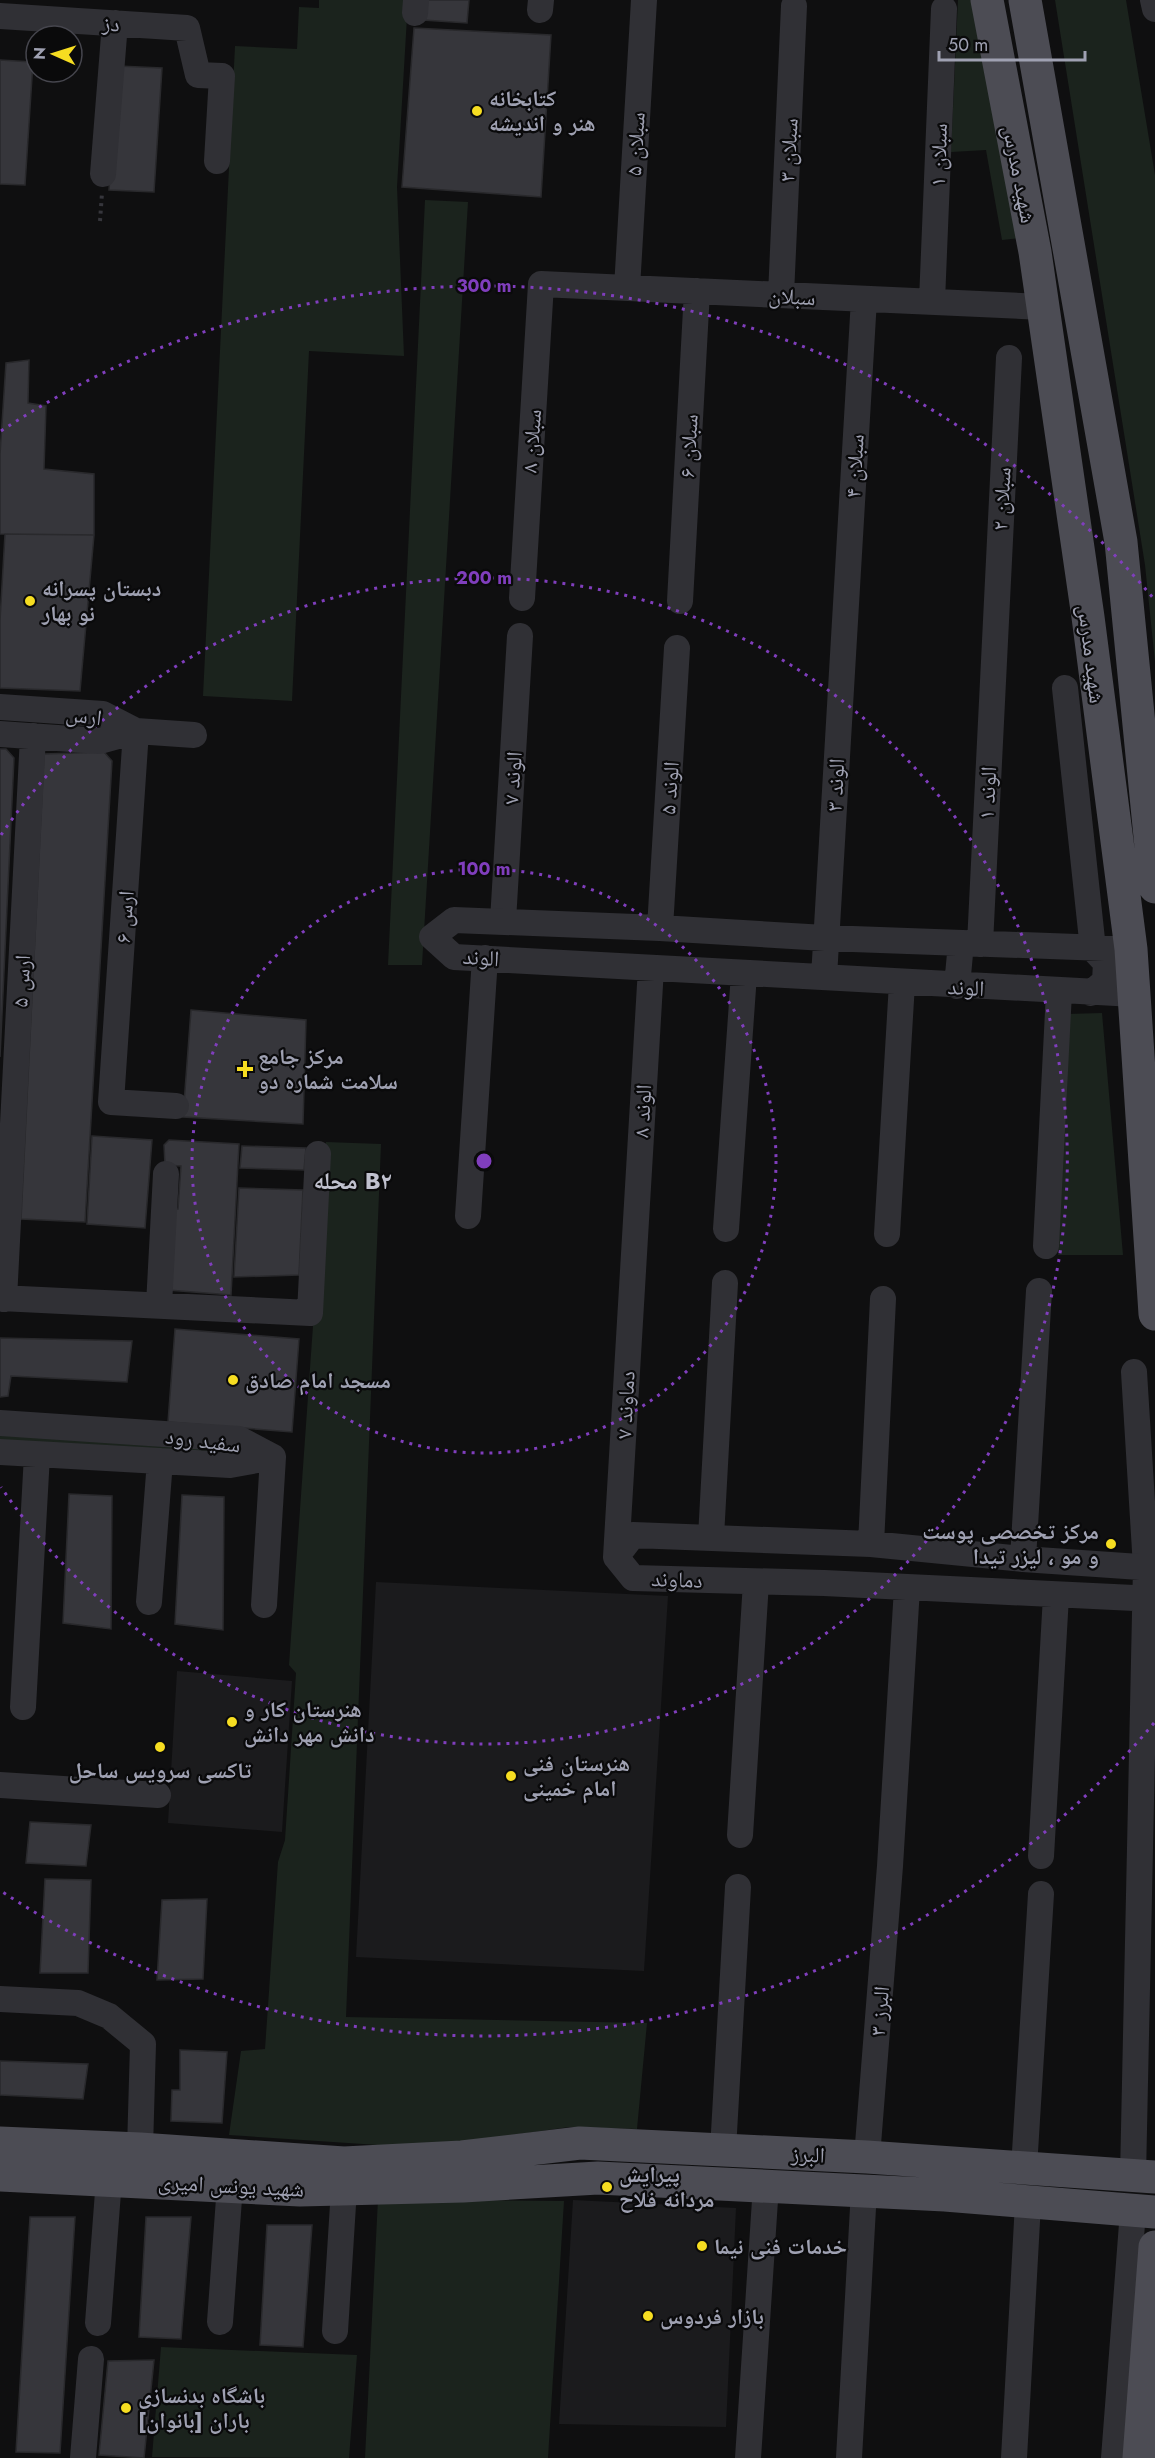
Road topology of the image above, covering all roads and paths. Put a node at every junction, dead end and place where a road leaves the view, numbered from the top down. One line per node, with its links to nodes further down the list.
1 (644, 0): 13 (street, سبلان ۵)
2 (987, 0): 18 (main road, شهید مدرس)
3 (1025, 0): 22 (main road, شهید مدرس)
4 (1153, 0): 7 (street)
5 (794, 6): 15 (street, سبلان ۳)
6 (944, 9): 17 (street, سبلان ۱)
7 (1155, 9)
8 (0, 16): 9 (street, دز)
9 (115, 23): 10 (street, دز); 11 (street)
10 (217, 161)
11 (103, 174)
12 (541, 284): 13 (street, سبلان); 20 (street, سبلان ۸)
13 (627, 288): 14 (street, سبلان)
14 (697, 291): 15 (street, سبلان); 21 (street, سبلان ۶)
15 (781, 295): 16 (street, سبلان)
16 (864, 299): 17 (street, سبلان); 24 (street, سبلان ۴)
17 (932, 301): 18 (street, سبلان)
18 (1043, 307): 23 (main road, شهید مدرس)
19 (1009, 357): 26 (street, سبلان ۲)
20 (522, 598)
21 (680, 601)
22 (1128, 613): 23 (main road); 34 (main road, شهید مدرس)
23 (1088, 617): 42 (main road, شهید مدرس)
24 (844, 632): 39 (street, الوند ۳)
25 (520, 636): 35 (street, الوند ۷)
26 (993, 641): 40 (street, الوند ۱)
27 (677, 648): 37 (street, الوند ۵)
28 (1065, 688): 41 (street)
29 (0, 707): 30 (street, ارس)
30 (136, 731): 32 (street); 33 (street, ارس); 54 (street, ارس ۶)
31 (0, 734): 33 (street, ارس)
32 (194, 735)
33 (33, 736): 64 (street, ارس ۵)
34 (1155, 887)
35 (503, 921): 36 (street, الوند); 43 (street, الوند)
36 (579, 925): 37 (street, الوند); 44 (street)
37 (660, 928): 38 (street, الوند)
38 (686, 930): 39 (street, الوند); 46 (street)
39 (825, 938): 40 (street, الوند); 48 (street, الوند ۳)
40 (971, 944): 41 (street, الوند); 50 (street, الوند ۱)
41 (1093, 950): 42 (street, الوند); 52 (street)
42 (1131, 950): 53 (main road, شهید مدرس)
43 (485, 958): 44 (street, الوند); 57 (street)
44 (576, 962): 45 (street, الوند)
45 (651, 968): 46 (street, الوند); 61 (street, الوند ۸)
46 (683, 970): 47 (street, الوند)
47 (744, 974): 48 (street, الوند); 58 (street)
48 (824, 977): 49 (street, الوند)
49 (902, 983): 50 (street, الوند); 59 (street)
50 (957, 987): 51 (street, الوند)
51 (1059, 992): 52 (street, الوند); 60 (street)
52 (1091, 993): 53 (street, الوند)
53 (1134, 994): 67 (main road, شهید مدرس)
54 (176, 1106)
55 (318, 1155): 66 (street)
56 (166, 1174): 66 (street)
57 (468, 1216)
58 (726, 1229)
59 (887, 1234)
60 (1046, 1246)
61 (634, 1254): 80 (street, دماوند ۷)
62 (725, 1283): 76 (street)
63 (1040, 1291): 81 (street)
64 (2, 1299): 66 (street)
65 (883, 1299): 78 (street)
66 (159, 1305)
67 (1155, 1314)
68 (1134, 1372): 82 (street)
69 (0, 1423): 70 (street, سفید رود)
70 (224, 1438): 73 (street, سفید رود); 75 (street)
71 (0, 1452): 72 (street, سفید رود)
72 (37, 1455): 74 (street, سفید رود); 91 (street)
73 (273, 1457): 75 (street, سفید رود); 90 (street)
74 (160, 1461): 75 (street, سفید رود); 89 (street)
75 (222, 1465)
76 (711, 1537): 77 (street, دماوند); 80 (street, دماوند)
77 (828, 1543): 78 (street, دماوند); 84 (street)
78 (871, 1544): 79 (street, دماوند)
79 (978, 1554): 81 (street, دماوند); 86 (street)
80 (616, 1557): 83 (street, دماوند)
81 (1023, 1559): 82 (street, دماوند)
82 (1151, 1568): 88 (street)
83 (756, 1582): 84 (street, دماوند); 94 (street)
84 (824, 1583): 85 (street, دماوند)
85 (907, 1588): 86 (street, دماوند); 103 (street, البرز ۳)
86 (974, 1592): 87 (street, دماوند)
87 (1056, 1596): 88 (street, دماوند); 95 (street)
88 (1150, 1599): 110 (street)
89 (149, 1602)
90 (264, 1605)
91 (23, 1707)
92 (0, 1785): 93 (street)
93 (158, 1795)
94 (740, 1835)
95 (1041, 1856)
96 (738, 1887): 102 (street)
97 (1041, 1894): 106 (street)
98 (0, 1999): 101 (street)
99 (0, 2143): 101 (main road, شهید یونس امیری)
100 (644, 2146): 102 (main road, البرز); 107 (main road, البرز); 112 (main road)
101 (140, 2149): 105 (main road, شهید یونس امیری)
102 (723, 2150): 103 (main road, البرز)
103 (867, 2157): 104 (main road, البرز)
104 (945, 2162): 106 (main road, البرز); 116 (main road)
105 (183, 2167): 109 (main road, شهید یونس امیری); 111 (main road, شهید یونس امیری); 113 (main road, شهید یونس امیری)
106 (1024, 2168): 110 (main road, البرز)
107 (462, 2172): 109 (main road, شهید یونس امیری); 112 (main road, البرز)
108 (0, 2175): 111 (main road, شهید یونس امیری)
109 (344, 2176): 113 (main road, شهید یونس امیری); 122 (street)
110 (1144, 2176): 118 (main road)
111 (109, 2179): 121 (street)
112 (642, 2180): 114 (main road, البرز)
113 (230, 2185): 120 (street)
114 (766, 2186): 115 (main road, البرز); 125 (street)
115 (864, 2190): 116 (main road, البرز); 126 (street)
116 (945, 2195): 117 (main road, البرز)
117 (1028, 2203): 118 (main road, البرز); 127 (street)
118 (1144, 2211): 128 (street)
119 (1155, 2247): 129 (main road)
120 (220, 2322)
121 (98, 2323)
122 (335, 2331)
123 (91, 2359): 124 (street)
124 (83, 2458)
125 (748, 2458)
126 (849, 2458)
127 (1014, 2458)
128 (1114, 2458)
129 (1139, 2458)

